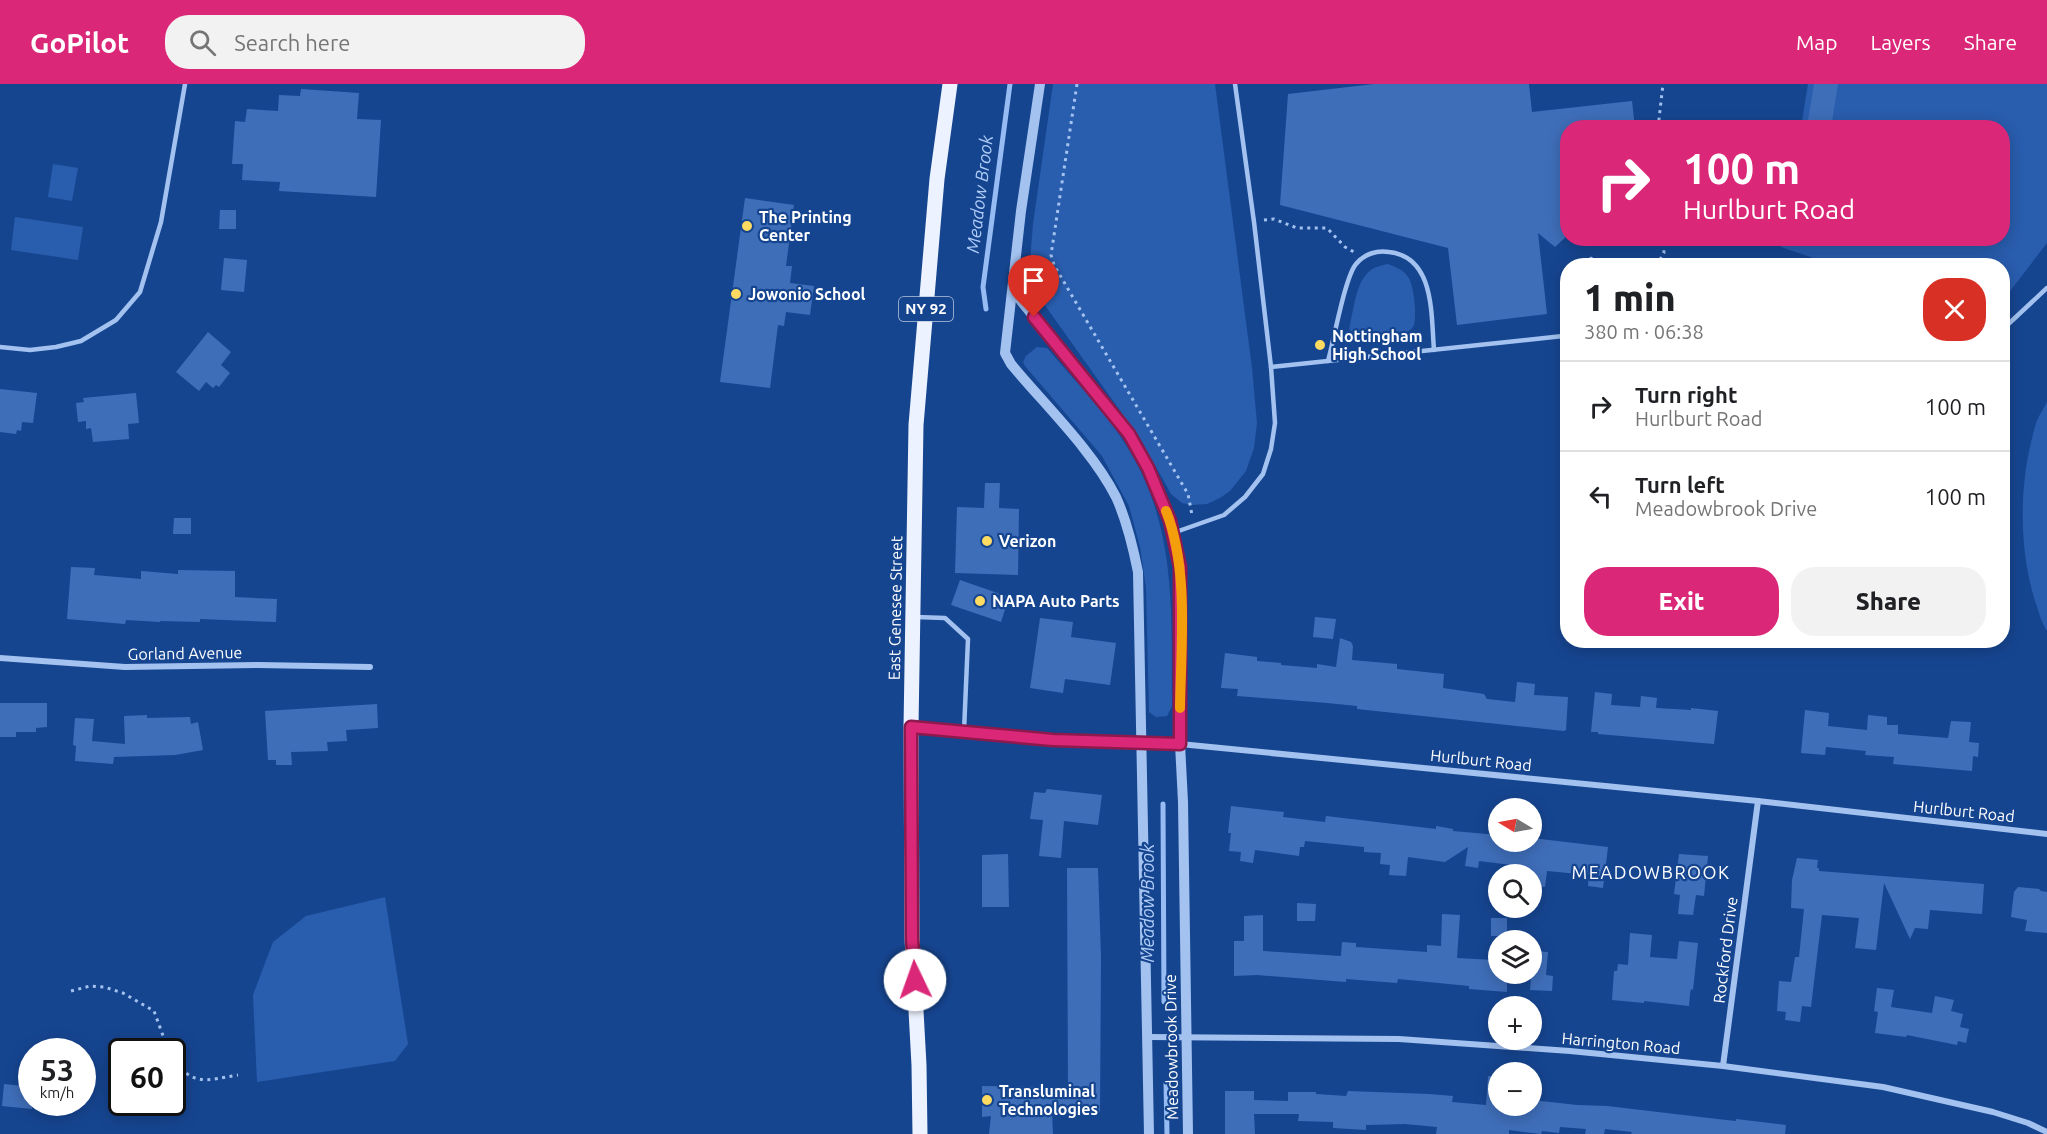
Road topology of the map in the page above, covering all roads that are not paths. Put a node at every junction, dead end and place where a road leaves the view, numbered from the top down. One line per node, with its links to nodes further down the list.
1 (185, 84): 9 (lane)
2 (950, 84): 14 (main road, East Genesee Street / NY 92)
3 (1040, 84): 6 (street, Meadowbrook Drive)
4 (1235, 84): 12 (lane)
5 (2047, 288): 7 (lane)
6 (1013, 291): 13 (street, Meadowbrook Drive); 19 (street, Meadowbrook Drive)
7 (2010, 323)
8 (1560, 336): 10 (lane)
9 (0, 347)
10 (1434, 350): 11 (lane); 11 (lane)
11 (1328, 361): 12 (lane)
12 (1271, 367): 13 (lane)
13 (1173, 533): 20 (street, Meadowbrook Drive)
14 (913, 617): 17 (main road, East Genesee Street / NY 92); 18 (lane)
15 (0, 658): 16 (street, Gorland Avenue)
16 (370, 667)
17 (911, 727): 18 (street, Hurlburt Road); 27 (main road, East Genesee Street / NY 92)
18 (964, 731): 19 (street, Hurlburt Road)
19 (1142, 744): 20 (street, Hurlburt Road); 23 (street, Meadowbrook Drive)
20 (1180, 744): 21 (street, Hurlburt Road); 24 (street, Meadowbrook Drive)
21 (1758, 801): 22 (street, Hurlburt Road); 25 (street, Rockford Drive)
22 (2047, 834)
23 (1149, 1037): 24 (street, Harrington Road); 28 (street, Meadowbrook Drive)
24 (1186, 1038): 25 (street, Harrington Road); 29 (street, Meadowbrook Drive)
25 (1723, 1066): 26 (street, Harrington Road)
26 (2047, 1132)
27 (920, 1134)
28 (1149, 1134)
29 (1188, 1134)

